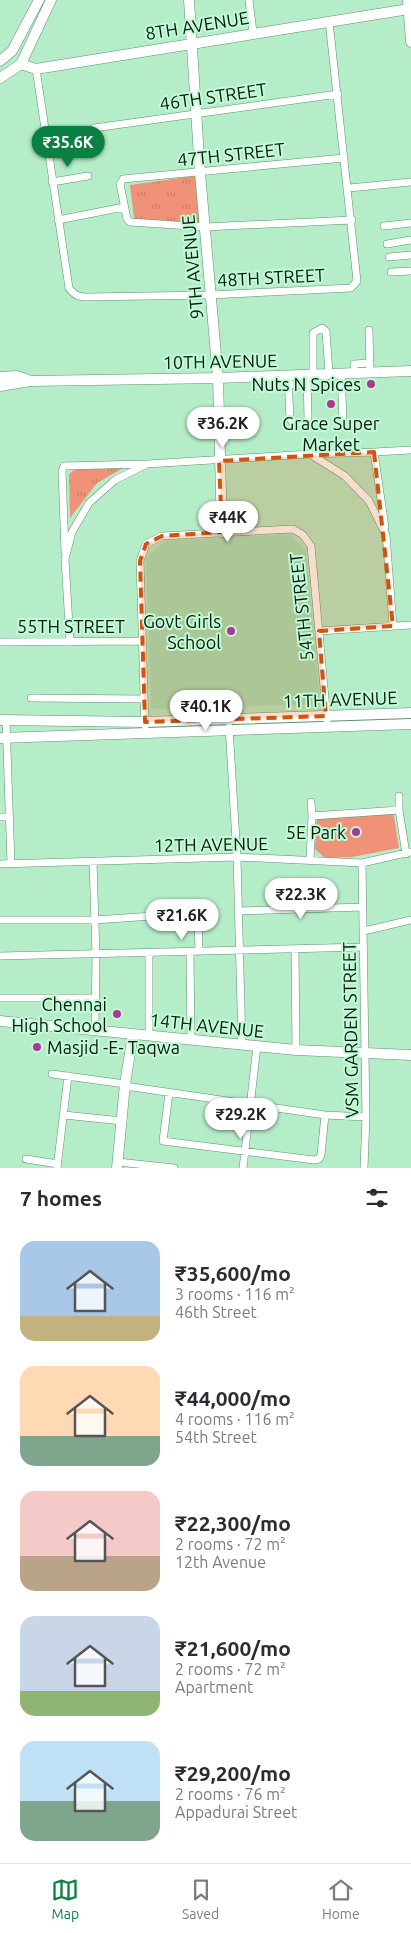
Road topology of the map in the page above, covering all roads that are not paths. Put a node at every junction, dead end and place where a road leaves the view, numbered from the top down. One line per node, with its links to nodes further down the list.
1 (39, 0): 10 (street)
2 (51, 0): 11 (street)
3 (188, 0): 9 (street, 9TH AVENUE)
4 (248, 0): 7 (street)
5 (408, 5): 6 (street, 8TH AVENUE); 8 (street)
6 (329, 21): 7 (street, 8TH AVENUE); 14 (street)
7 (253, 32): 9 (street, 8TH AVENUE)
8 (411, 42)
9 (192, 43): 12 (street, 8TH AVENUE); 15 (street, 9TH AVENUE)
10 (0, 61)
11 (21, 64): 12 (street, 8TH AVENUE); 13 (street)
12 (36, 68): 20 (street)
13 (0, 78)
14 (338, 94): 15 (street, 46TH STREET); 17 (street)
15 (197, 112): 16 (street, 46TH STREET); 18 (street, 9TH AVENUE)
16 (94, 128)
17 (344, 158): 18 (street, 47TH STREET); 22 (street)
18 (200, 172): 23 (street, 47TH STREET); 28 (street, 9TH AVENUE)
19 (88, 176): 20 (street)
20 (52, 182): 24 (street)
21 (411, 182): 22 (street)
22 (349, 188): 25 (street)
23 (124, 207): 24 (street); 28 (street)
24 (58, 220): 35 (street, 48TH STREET)
25 (352, 220): 28 (street); 35 (street, 48TH STREET)
26 (411, 223): 27 (street)
27 (384, 226)
28 (205, 227): 35 (street, 9TH AVENUE)
29 (411, 240): 30 (street)
30 (387, 244)
31 (411, 255): 32 (street)
32 (389, 257)
33 (411, 271): 34 (street)
34 (391, 272)
35 (210, 295): 42 (street, 9TH AVENUE)
36 (369, 330): 37 (street)
37 (370, 368): 38 (street, 10TH AVENUE); 40 (street, 10TH AVENUE)
38 (411, 370)
39 (329, 374): 40 (street, 10TH AVENUE); 43 (street, 10TH AVENUE); 43 (street)
40 (341, 374): 47 (street)
41 (0, 377): 45 (street)
42 (218, 378): 44 (street, 10TH AVENUE); 45 (street, 10TH AVENUE); 51 (street, 9TH AVENUE)
43 (309, 378): 44 (street, 10TH AVENUE); 44 (street)
44 (288, 380)
45 (31, 381): 46 (street)
46 (0, 386)
47 (343, 419)
48 (411, 450): 49 (street)
49 (374, 452): 50 (street); 54 (street)
50 (310, 454): 51 (street); 54 (street)
51 (219, 461): 52 (street); 53 (street, 9TH AVENUE)
52 (147, 464): 55 (street); 55 (street)
53 (222, 532): 58 (street, 54TH STREET); 59 (street, 54TH STREET)
54 (386, 535): 57 (street)
55 (65, 559): 61 (street)
56 (411, 625): 57 (street)
57 (393, 626): 58 (street)
58 (319, 631): 65 (street, 54TH STREET)
59 (142, 641): 61 (street, 55TH STREET); 63 (street, 54TH STREET)
60 (0, 642): 61 (street, 55TH STREET)
61 (70, 642)
62 (31, 698): 63 (street)
63 (144, 699): 68 (street, 54TH STREET)
64 (411, 713): 65 (street, 11TH AVENUE)
65 (326, 716): 66 (street, 11TH AVENUE); 70 (street, 54TH STREET)
66 (228, 719): 68 (street, 11TH AVENUE); 71 (street)
67 (2, 720): 68 (street, 11TH AVENUE); 73 (street)
68 (145, 722): 72 (street, 54TH STREET)
69 (411, 724): 70 (street, 11TH AVENUE)
70 (327, 728): 71 (street, 11TH AVENUE)
71 (229, 732): 72 (street, 11TH AVENUE); 81 (street)
72 (146, 734): 73 (street, 11TH AVENUE)
73 (3, 738): 79 (street)
74 (399, 796): 76 (street)
75 (311, 802): 77 (street)
76 (399, 810): 77 (street); 80 (street)
77 (312, 816): 82 (street)
78 (0, 817): 79 (street)
79 (8, 817): 84 (street)
80 (409, 853): 85 (street, 12TH AVENUE)
81 (237, 857): 82 (street, 12TH AVENUE); 83 (street, 12TH AVENUE); 88 (street)
82 (310, 860): 85 (street, 12TH AVENUE)
83 (93, 861): 84 (street, 12TH AVENUE); 90 (street)
84 (11, 863): 86 (street, 12TH AVENUE)
85 (362, 863): 87 (street, VSM GARDEN STREET)
86 (0, 864)
87 (363, 907): 88 (street); 92 (street, VSM GARDEN STREET)
88 (238, 911): 97 (street)
89 (0, 920): 90 (street)
90 (95, 920): 96 (street); 99 (street)
91 (411, 920): 92 (street)
92 (364, 932): 93 (street, VSM GARDEN STREET)
93 (364, 947): 94 (street); 111 (street, VSM GARDEN STREET)
94 (295, 950): 97 (street); 110 (street)
95 (190, 952): 96 (street); 98 (street); 107 (street)
96 (199, 952): 97 (street)
97 (240, 952): 108 (street)
98 (149, 953): 99 (street); 106 (street)
99 (96, 955): 100 (street); 102 (street)
100 (0, 956)
101 (0, 998): 102 (street)
102 (95, 998): 104 (street)
103 (0, 1021): 104 (street, 14TH AVENUE)
104 (95, 1030): 105 (street, 14TH AVENUE)
105 (133, 1034): 106 (street, 14TH AVENUE); 115 (street)
106 (149, 1035): 107 (street, 14TH AVENUE)
107 (191, 1040): 108 (street, 14TH AVENUE)
108 (242, 1045): 109 (street, 14TH AVENUE)
109 (257, 1046): 110 (street, 14TH AVENUE); 117 (street)
110 (296, 1050): 111 (street, 14TH AVENUE)
111 (364, 1054): 112 (street, 14TH AVENUE); 120 (street, VSM GARDEN STREET)
112 (411, 1055)
113 (52, 1074): 114 (street)
114 (68, 1076): 115 (street); 118 (street)
115 (125, 1085): 116 (street); 121 (street)
116 (169, 1093): 117 (street); 122 (street)
117 (250, 1104): 119 (street); 122 (street)
118 (64, 1115): 121 (street); 125 (street)
119 (325, 1115): 120 (street); 122 (street)
120 (366, 1117): 128 (street, VSM GARDEN STREET)
121 (122, 1122): 124 (street)
122 (245, 1152): 127 (street)
123 (26, 1159): 125 (street)
124 (117, 1165): 126 (street)
125 (57, 1166)
126 (174, 1168)
127 (243, 1168)
128 (364, 1168)

